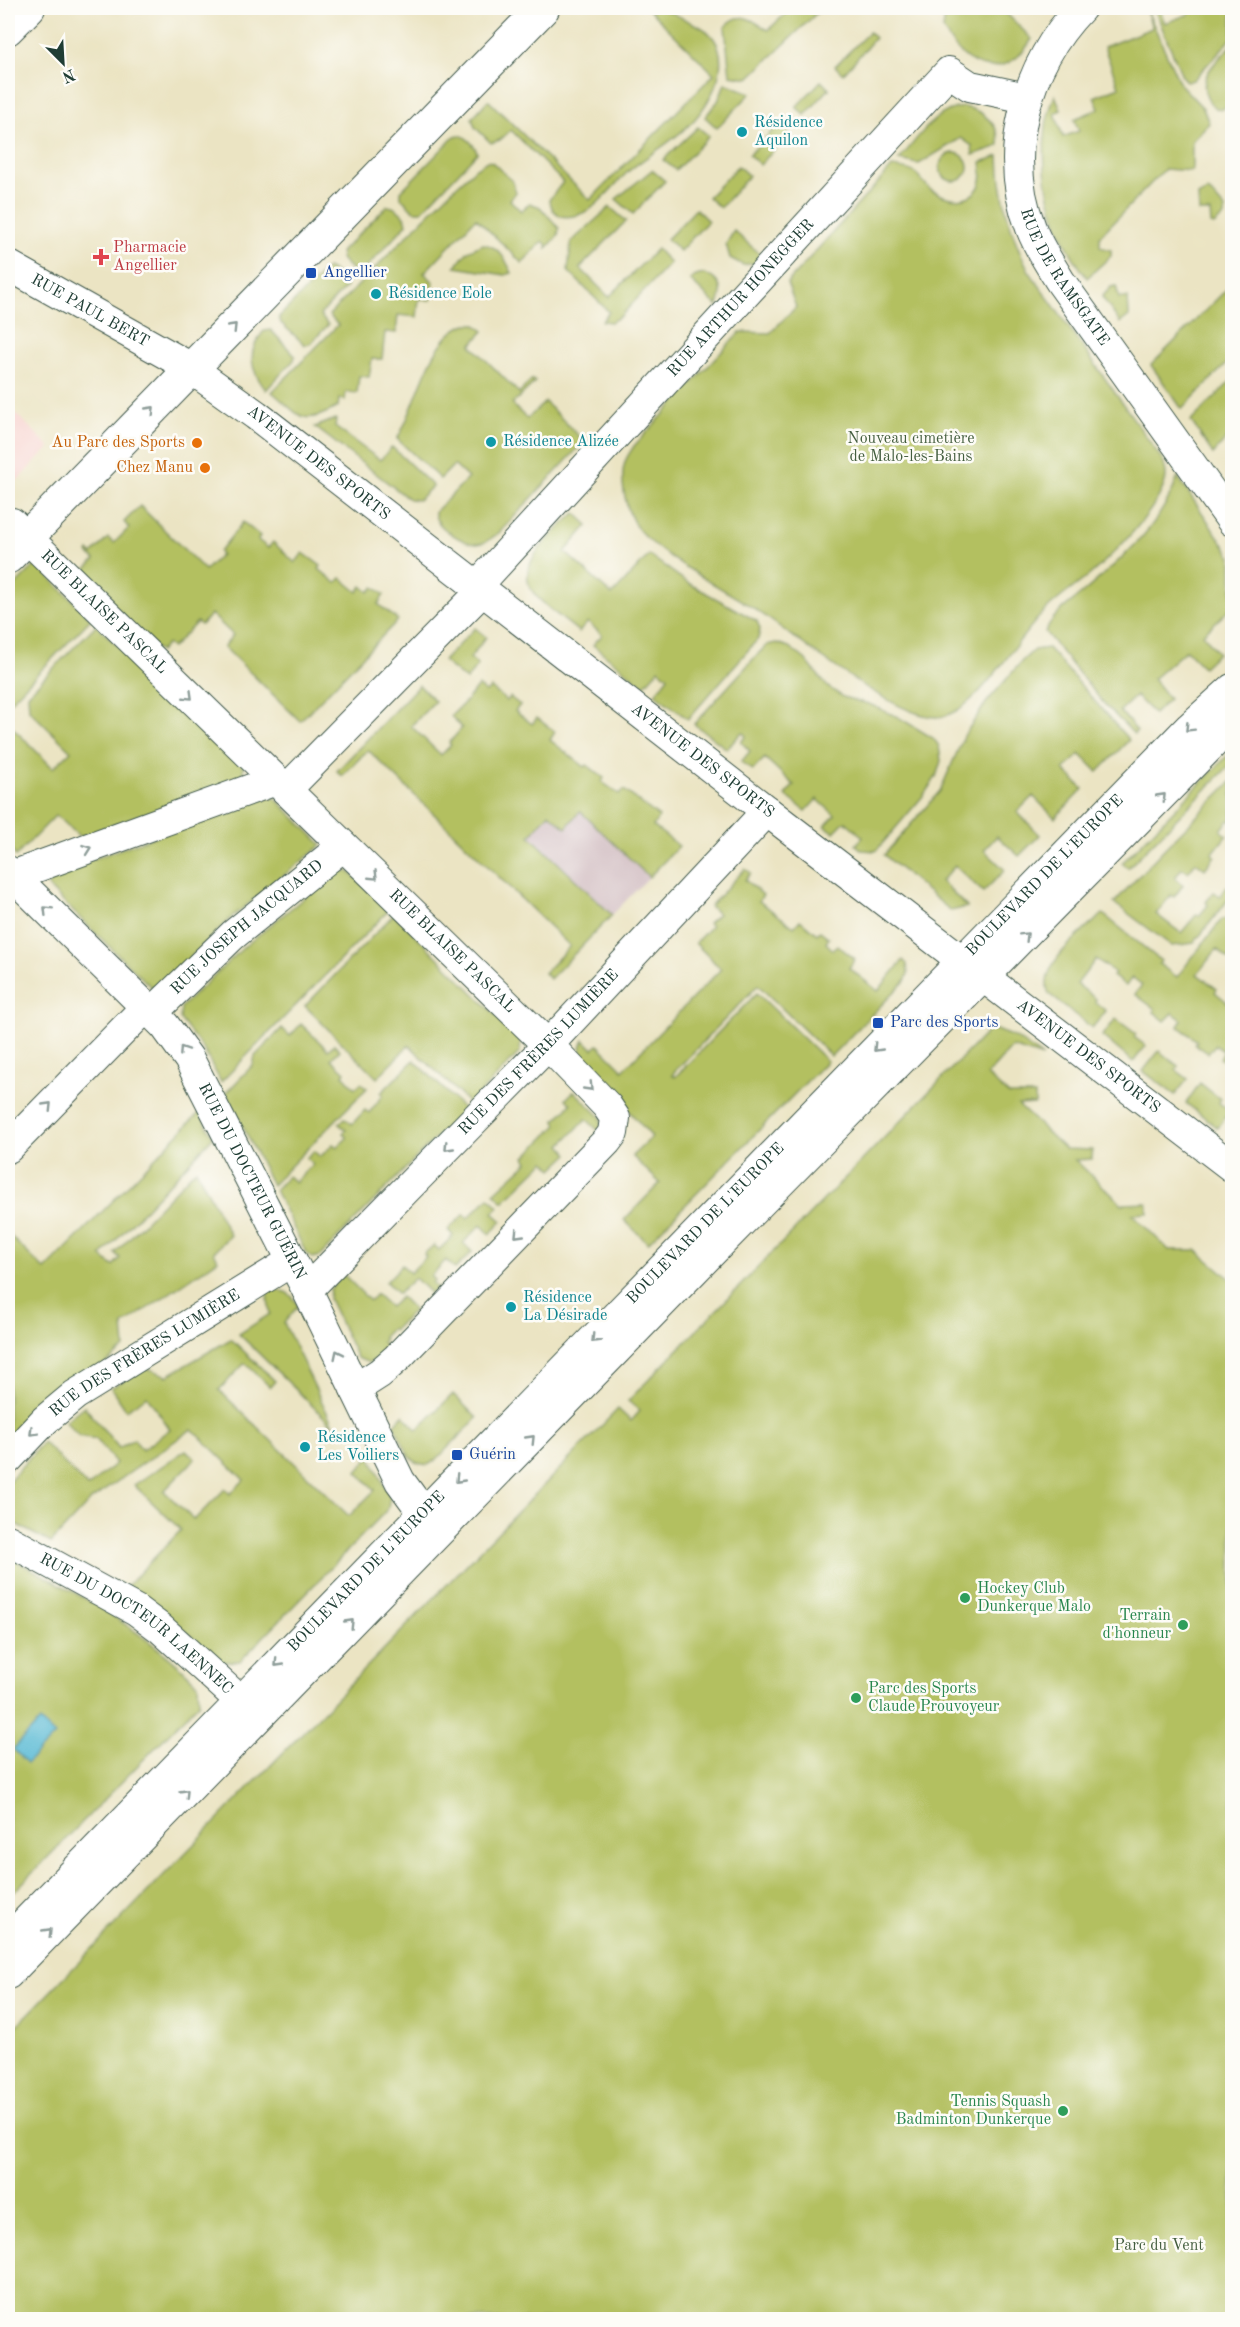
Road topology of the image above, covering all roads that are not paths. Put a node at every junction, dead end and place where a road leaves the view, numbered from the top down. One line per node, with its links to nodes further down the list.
1 (30, 8): 5 (street)
2 (517, 8): 8 (main road)
3 (543, 8): 8 (main road, one-way to 3)
4 (1081, 8): 6 (street, RUE DE RAMSGATE)
5 (8, 30)
6 (1027, 98): 9 (street, RUE DE RAMSGATE); 11 (street, RUE ARTHUR HONEGGER)
7 (8, 265): 8 (street, RUE PAUL BERT)
8 (182, 363): 10 (main road); 11 (street, AVENUE DES SPORTS)
9 (1233, 521)
10 (13, 536): 14 (street, RUE BLAISE PASCAL, one-way to 14)
11 (479, 589): 14 (street); 15 (street, AVENUE DES SPORTS)
12 (1233, 689): 18 (street, BOULEVARD DE L'EUROPE, one-way to 18)
13 (1233, 724): 18 (street, BOULEVARD DE L'EUROPE, one-way to 13)
14 (281, 785): 16 (street, RUE BLAISE PASCAL); 17 (street, one-way to 14)
15 (767, 812): 18 (street, AVENUE DES SPORTS); 20 (street, RUE DES FRÈRES LUMIÈRE)
16 (343, 846): 19 (street, RUE JOSEPH JACQUARD); 20 (street, RUE BLAISE PASCAL, one-way to 20)
17 (10, 873): 19 (street, RUE DU DOCTEUR GUÉRIN, one-way to 17)
18 (973, 969): 22 (street, AVENUE DES SPORTS); 27 (street, BOULEVARD DE L'EUROPE)
19 (149, 1010): 21 (street, RUE JOSEPH JACQUARD, one-way to 19); 23 (street, RUE DU DOCTEUR GUÉRIN, one-way to 19)
20 (548, 1045): 24 (street, RUE DES FRÈRES LUMIÈRE, one-way to 24); 25 (street, RUE BLAISE PASCAL, one-way to 25)
21 (8, 1148)
22 (1233, 1167)
23 (292, 1261): 24 (street, RUE DU DOCTEUR GUÉRIN); 26 (street, RUE DES FRÈRES LUMIÈRE, one-way to 26)
24 (307, 1290): 25 (street, RUE DU DOCTEUR GUÉRIN, one-way to 24)
25 (355, 1389): 27 (street, RUE DU DOCTEUR GUÉRIN)
26 (8, 1460)
27 (433, 1521): 29 (street, BOULEVARD DE L'EUROPE)
28 (8, 1540): 29 (street, RUE DU DOCTEUR LAENNEC)
29 (250, 1709): 30 (street, BOULEVARD DE L'EUROPE); 31 (street, BOULEVARD DE L'EUROPE, one-way to 29)
30 (8, 1940)
31 (8, 1974)

